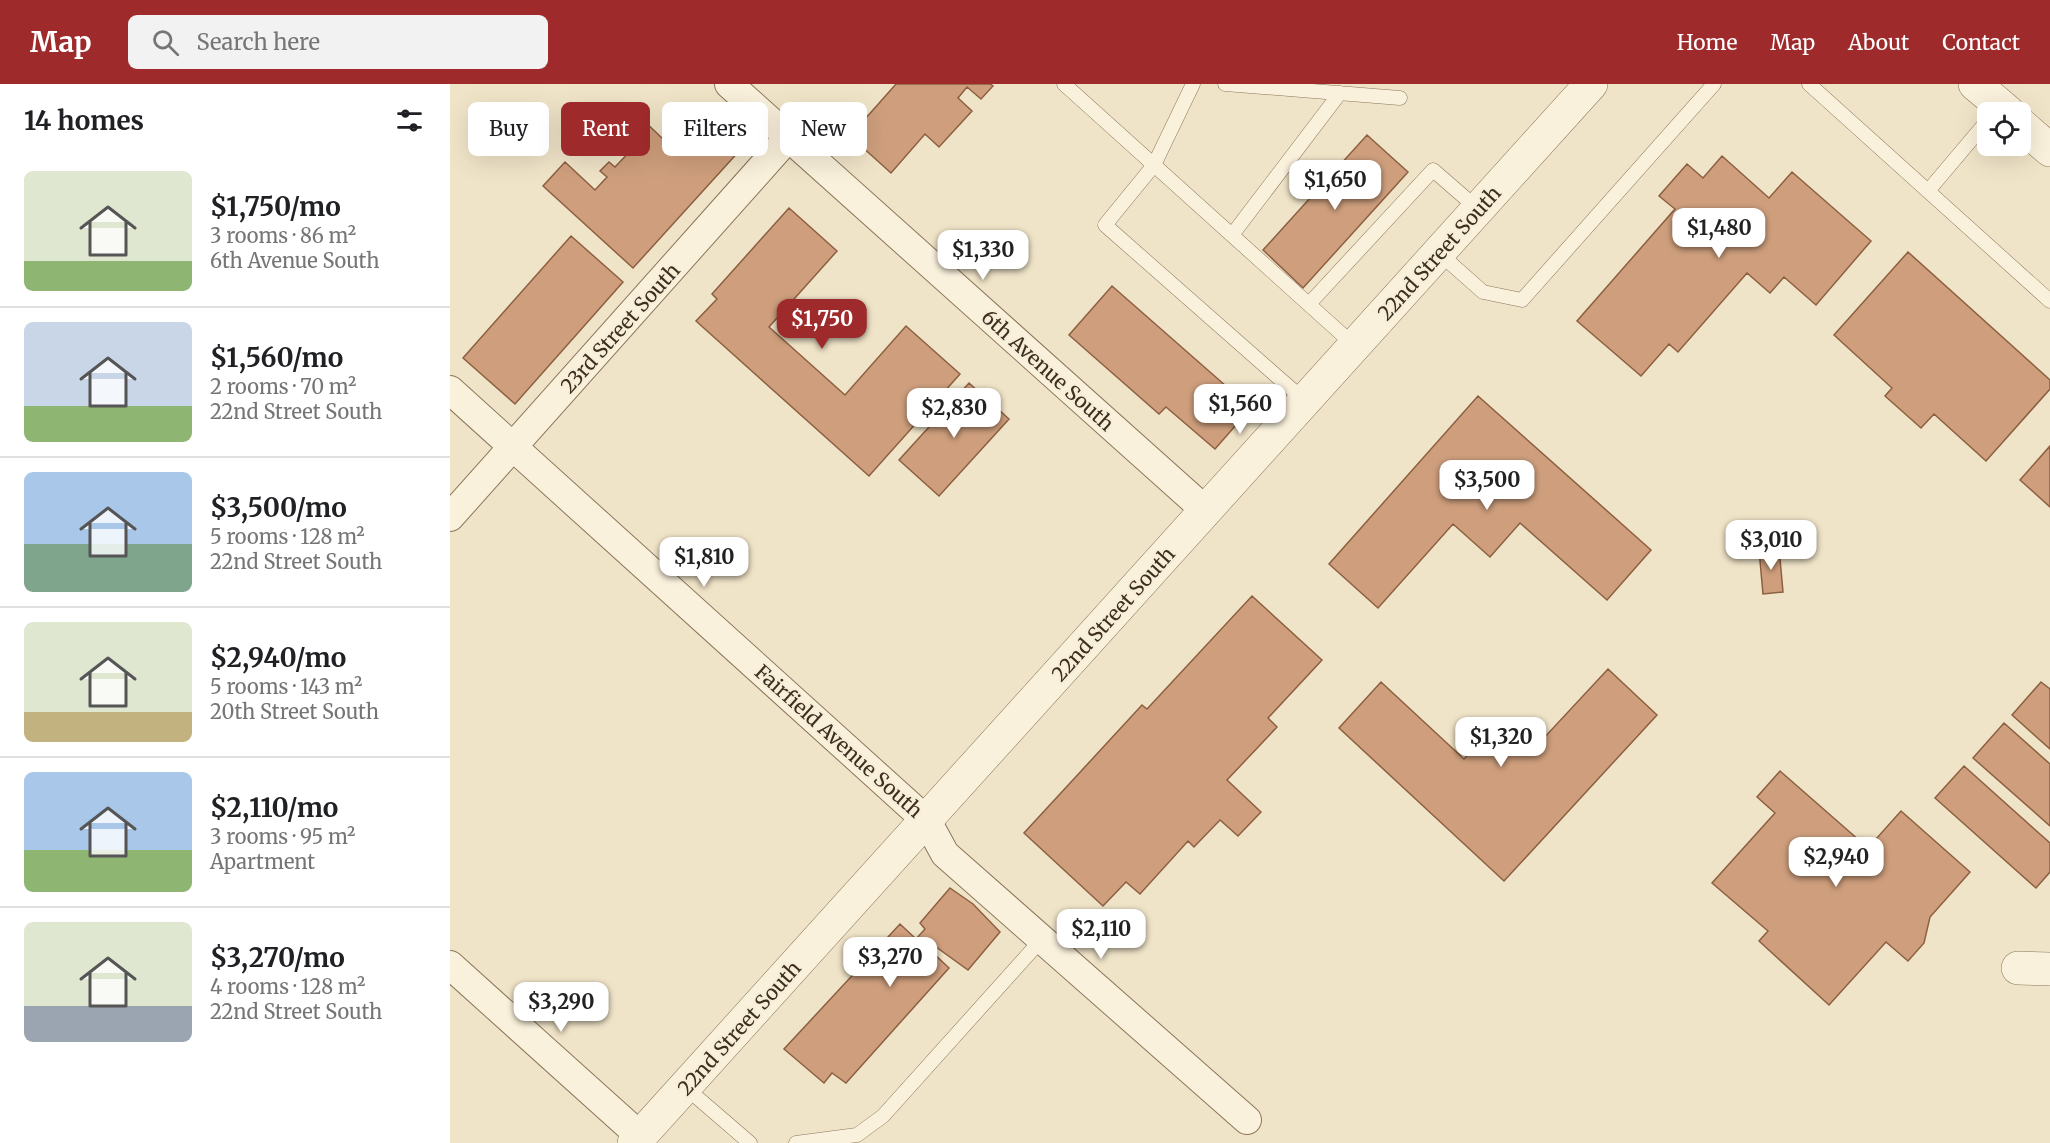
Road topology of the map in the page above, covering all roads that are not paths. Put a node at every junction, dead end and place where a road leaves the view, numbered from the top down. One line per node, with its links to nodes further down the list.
1 (729, 84): 12 (street, 6th Avenue South)
2 (1193, 84): 18 (lane)
3 (1225, 84): 9 (lane)
4 (1591, 84): 20 (street, 22nd Street South)
5 (1714, 84): 22 (lane)
6 (1809, 84): 19 (lane)
7 (1976, 84): 11 (street)
8 (1071, 87): 18 (lane)
9 (1340, 93): 10 (lane); 21 (lane)
10 (1400, 98)
11 (1991, 102)
12 (780, 131)
13 (2031, 136): 16 (street)
14 (1977, 141): 19 (lane)
15 (780, 147): 28 (street, 23rd Street South)
16 (2050, 150)
17 (808, 156): 29 (street, 6th Avenue South)
18 (1154, 165): 21 (lane); 27 (lane)
19 (1928, 191): 23 (lane)
20 (1478, 209): 22 (street, 22nd Street South); 24 (lane)
21 (1232, 235): 24 (lane)
22 (1439, 253): 25 (street, 22nd Street South)
23 (2050, 301)
24 (1309, 304): 25 (lane)
25 (1355, 346): 27 (street, 22nd Street South)
26 (450, 390): 28 (street, Fairfield Avenue South)
27 (1305, 401): 29 (street, 22nd Street South)
28 (514, 447): 30 (street, 23rd Street South); 31 (street, Fairfield Avenue South)
29 (1206, 512): 31 (street, 22nd Street South)
30 (450, 518)
31 (927, 820): 32 (street, Fairfield Avenue South); 36 (street, 22nd Street South)
32 (1042, 939): 37 (street, Fairfield Avenue South); 40 (lane)
33 (450, 965): 38 (street)
34 (2018, 968): 35 (street)
35 (2050, 969)
36 (685, 1087): 38 (street, 22nd Street South); 39 (lane)
37 (1247, 1120)
38 (637, 1139)
39 (750, 1143)
40 (796, 1143)

